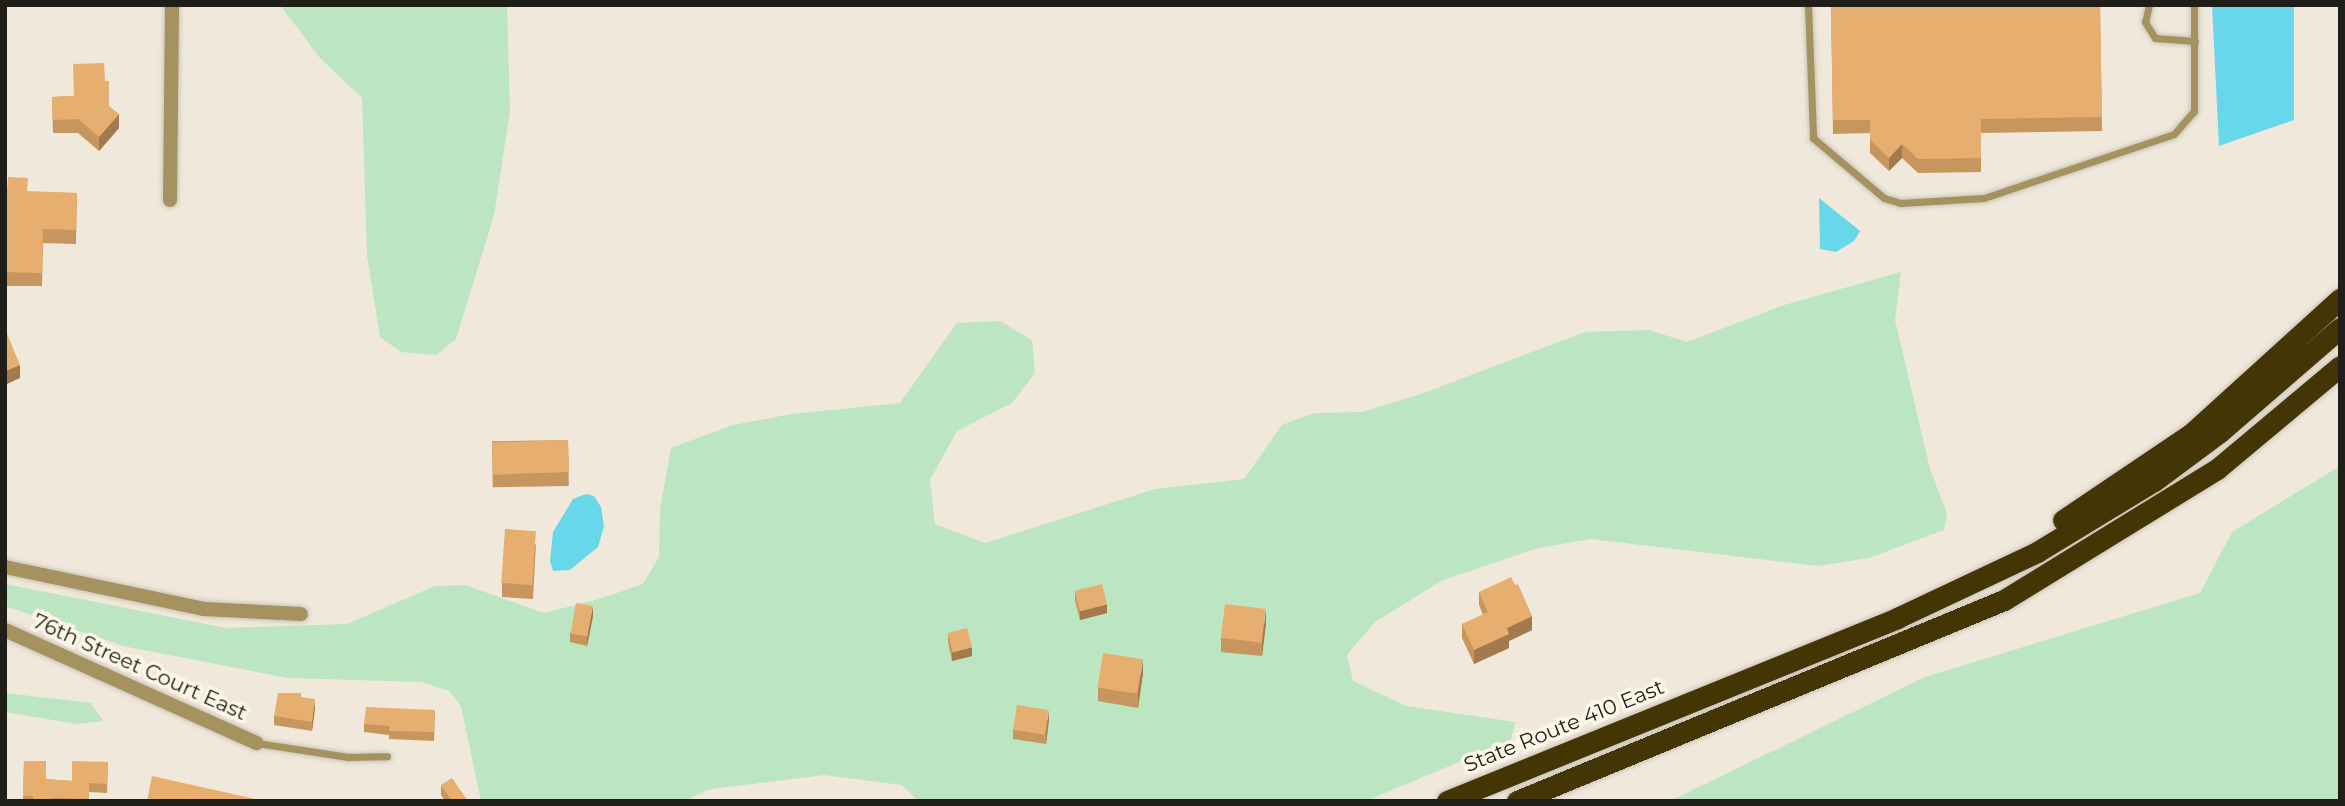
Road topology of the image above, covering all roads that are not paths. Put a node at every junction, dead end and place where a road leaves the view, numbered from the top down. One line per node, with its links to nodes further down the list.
1 (172, 5): 6 (street)
2 (1808, 5): 5 (lane)
3 (2149, 5): 5 (lane)
4 (2194, 5): 5 (lane)
5 (2194, 41)
6 (170, 200)
7 (2340, 299): 13 (highway)
8 (2340, 328): 13 (highway)
9 (2340, 366): 17 (highway)
10 (5, 568): 11 (street)
11 (301, 614)
12 (5, 630): 14 (street, 76th Street Court East)
13 (1829, 644): 16 (highway, State Route 410 East)
14 (257, 743): 15 (lane)
15 (387, 756)
16 (1447, 801)
17 (1517, 801)

